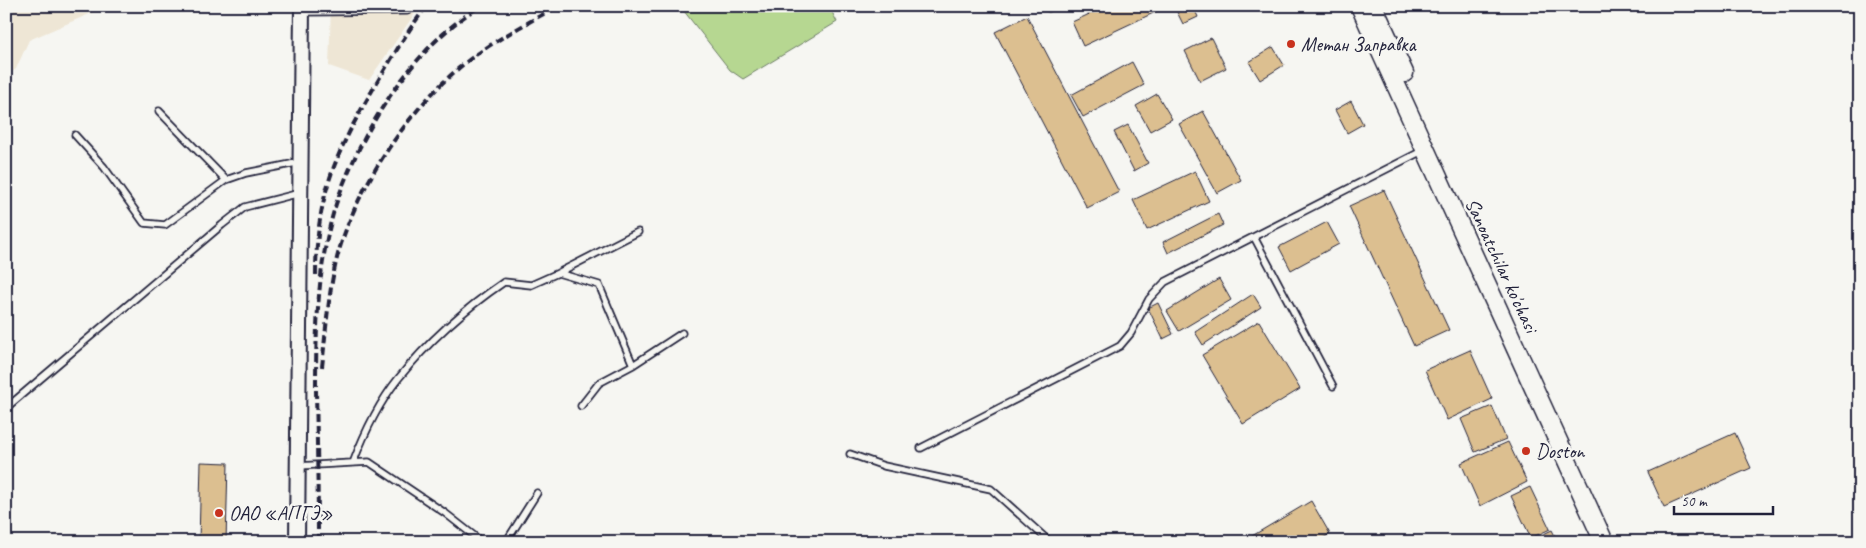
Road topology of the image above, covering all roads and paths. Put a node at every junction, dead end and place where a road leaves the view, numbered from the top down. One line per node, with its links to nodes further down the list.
1 (414, 6): 4 (lane)
2 (1360, 6): 7 (main road, Sanoatchilar ko'chasi)
3 (1374, 6): 29 (main road, Sanoatchilar ko'chasi)
4 (302, 9): 8 (street)
5 (159, 111): 9 (lane)
6 (76, 135): 9 (lane)
7 (1425, 149): 12 (lane); 28 (main road, Sanoatchilar ko'chasi)
8 (301, 162): 9 (lane); 10 (street)
9 (226, 180)
10 (300, 193): 18 (lane); 22 (street)
11 (638, 232): 13 (lane)
12 (1254, 237): 16 (lane); 19 (lane)
13 (558, 273): 15 (lane); 21 (lane)
14 (682, 333): 15 (lane)
15 (633, 365): 17 (lane)
16 (1332, 386)
17 (580, 406)
18 (6, 408)
19 (921, 448)
20 (850, 454): 27 (lane)
21 (353, 463): 22 (lane); 25 (lane)
22 (298, 466): 24 (street)
23 (537, 493): 26 (lane)
24 (297, 542)
25 (482, 542)
26 (506, 542)
27 (1050, 542)
28 (1604, 542)
29 (1617, 542)

